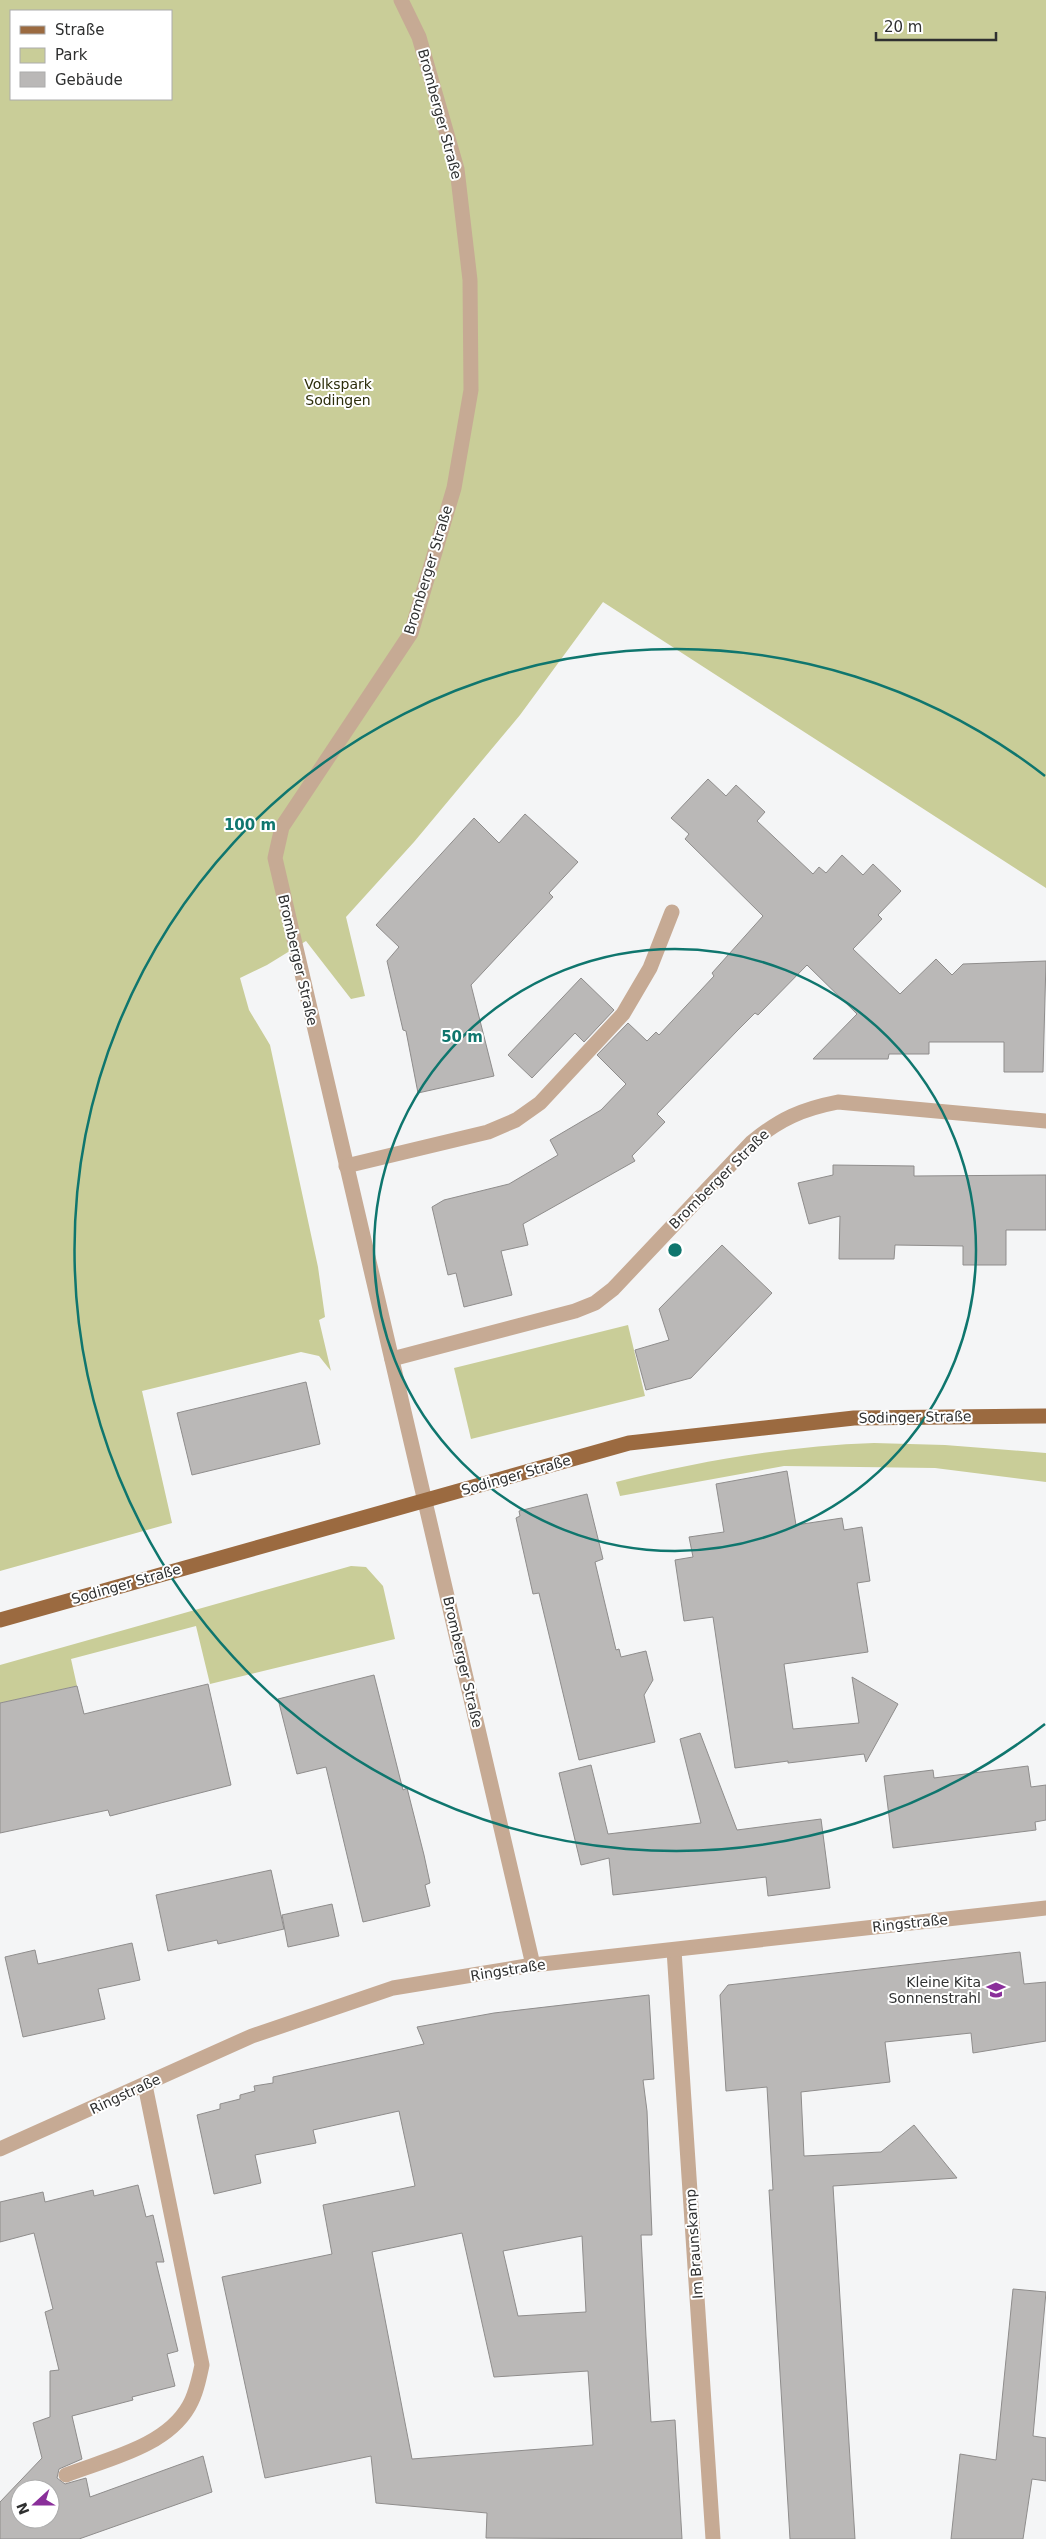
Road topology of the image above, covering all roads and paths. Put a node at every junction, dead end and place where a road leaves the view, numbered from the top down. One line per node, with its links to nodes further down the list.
1 (401, 0): 4 (street, Bromberger Straße)
2 (672, 912): 4 (street)
3 (1046, 1121): 5 (street, Bromberger Straße)
4 (346, 1166): 5 (street, Bromberger Straße)
5 (392, 1359): 7 (street, Bromberger Straße)
6 (1046, 1416): 7 (main road, Sodinger Straße)
7 (426, 1502): 8 (main road, Sodinger Straße); 11 (street, Bromberger Straße)
8 (0, 1620)
9 (1046, 1908): 10 (street, Ringstraße)
10 (674, 1950): 11 (street, Ringstraße); 15 (street, Im Braunskamp)
11 (533, 1965): 12 (street, Ringstraße)
12 (145, 2085): 13 (street, Ringstraße); 14 (street)
13 (0, 2149)
14 (66, 2475)
15 (713, 2539)

